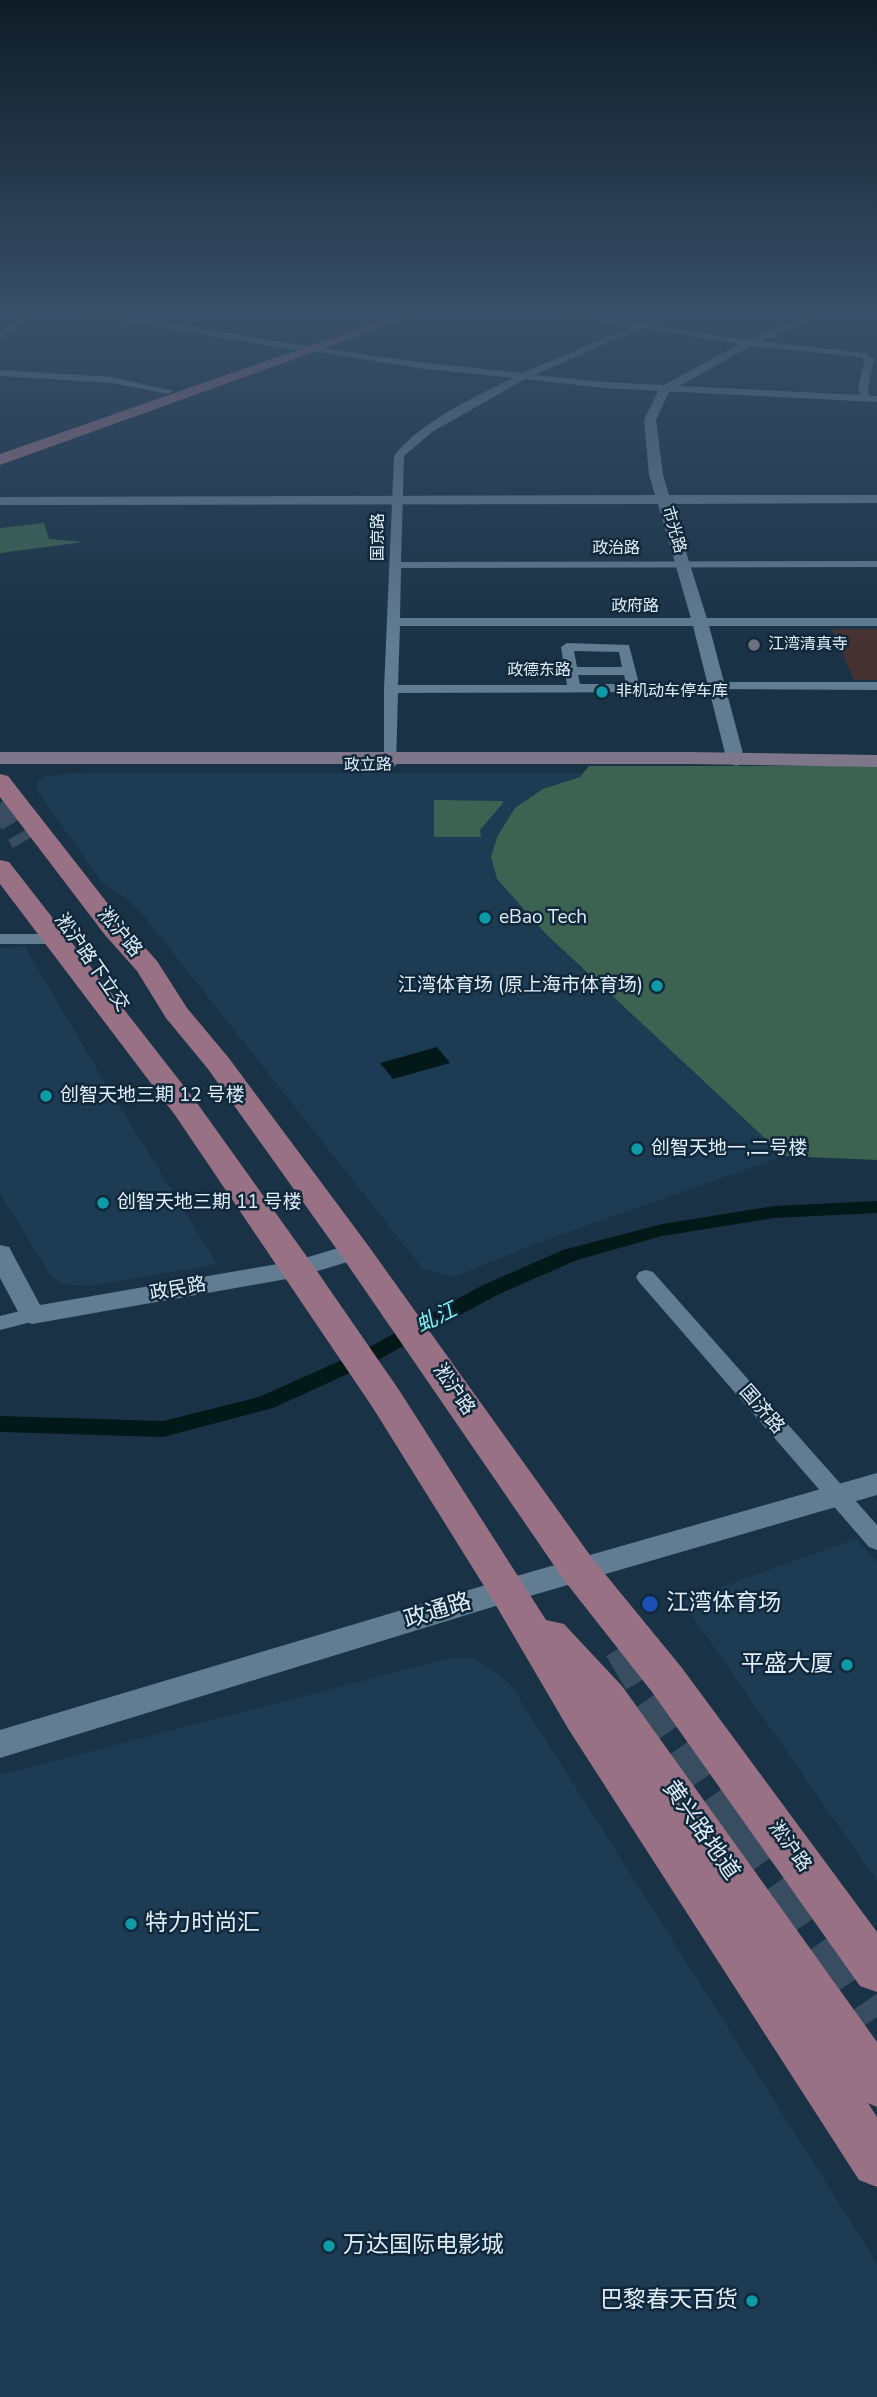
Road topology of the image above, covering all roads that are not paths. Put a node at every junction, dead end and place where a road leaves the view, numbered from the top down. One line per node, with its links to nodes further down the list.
1 (80, 424): 5 (main road)
2 (95, 424): 5 (main road)
3 (439, 424): 7 (street, 国京路)
4 (650, 424): 6 (street, 市光路)
5 (0, 455)
6 (664, 498): 7 (street); 8 (street); 11 (street, 市光路)
7 (396, 499): 9 (street); 10 (street, 国京路)
8 (877, 499)
9 (0, 500)
10 (397, 565): 11 (street, 政治路); 13 (street, 国京路)
11 (683, 565): 12 (street, 政治路); 14 (street, 市光路)
12 (877, 565)
13 (393, 622): 14 (street, 政府路); 23 (street, 国京路)
14 (700, 622): 15 (street, 政府路); 19 (street, 市光路)
15 (877, 622)
16 (571, 671): 17 (street); 17 (street); 20 (street)
17 (629, 671): 21 (street)
18 (877, 686): 19 (street)
19 (715, 687): 25 (street, 市光路)
20 (574, 688): 21 (street, 政德东路); 23 (street, 政德东路)
21 (633, 688): 22 (street, 政德东路)
22 (688, 688)
23 (390, 689): 27 (street, 国京路)
24 (0, 758): 27 (main road, 政立路)
25 (736, 761): 26 (main road, 政立路); 27 (main road, 政立路)
26 (877, 761)
27 (388, 762): 28 (main road, 政立路)
28 (0, 768)
29 (0, 780): 33 (main road, 淞沪路)
30 (10, 851): 32 (main road); 33 (main road, 淞沪路下立交); 34 (main road, 淞沪路下立交)
31 (0, 939): 32 (street)
32 (55, 939): 34 (main road)
33 (176, 1012): 35 (main road, 淞沪路)
34 (167, 1085): 37 (main road)
35 (355, 1251): 37 (street, 政民路); 44 (main road, 淞沪路)
36 (0, 1254): 39 (street)
37 (298, 1269): 39 (street, 政民路); 45 (main road)
38 (646, 1278): 42 (street, 国济路)
39 (32, 1315): 40 (street, 政民路)
40 (0, 1323)
41 (877, 1485): 42 (street, 政通路)
42 (836, 1496): 43 (street, 国济路); 44 (street, 政通路)
43 (877, 1541)
44 (578, 1569): 45 (street, 政通路); 47 (main road, 淞沪路)
45 (508, 1591): 46 (street, 政通路); 48 (main road, 黄兴路地道); 49 (main road)
46 (0, 1744)
47 (877, 1969)
48 (877, 2083)
49 (877, 2162)

